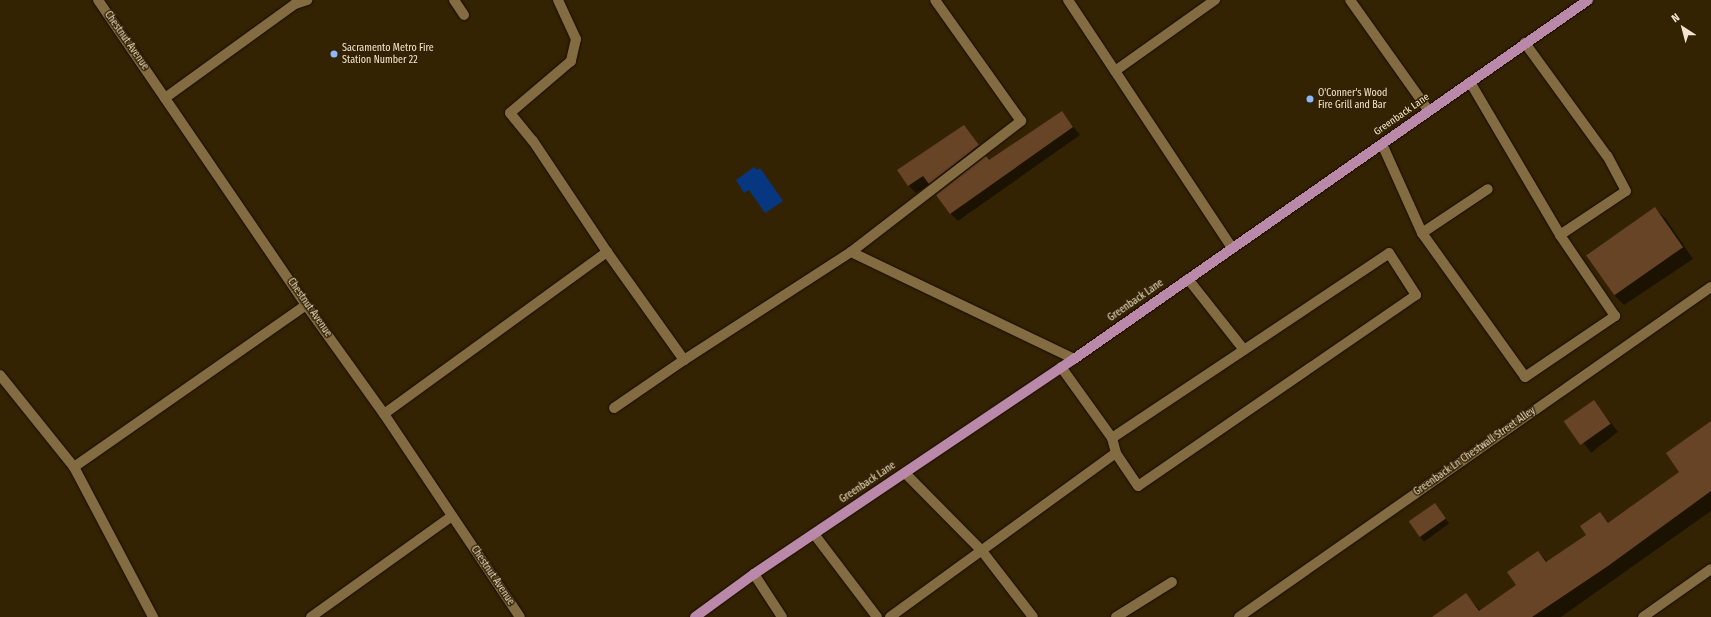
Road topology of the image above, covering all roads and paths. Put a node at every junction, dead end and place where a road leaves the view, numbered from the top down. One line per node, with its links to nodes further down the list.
1 (98, 0): 14 (street, Chestnut Avenue)
2 (307, 0): 14 (street)
3 (454, 0): 10 (street)
4 (558, 0): 21 (street)
5 (935, 0): 22 (street)
6 (1068, 0): 12 (street)
7 (1215, 0): 12 (street)
8 (1350, 0): 15 (street)
9 (1588, 0): 11 (main road, Greenback Lane)
10 (464, 15)
11 (1525, 43): 13 (main road, Greenback Lane); 19 (street)
12 (1114, 71): 20 (street)
13 (1470, 82): 15 (main road, Greenback Lane); 19 (street)
14 (165, 98): 25 (street, Chestnut Avenue)
15 (1429, 111): 16 (main road, Greenback Lane)
16 (1382, 144): 18 (street); 20 (main road, Greenback Lane)
17 (1488, 189): 18 (street)
18 (1422, 233): 19 (street)
19 (1560, 235)
20 (1232, 248): 23 (main road, Greenback Lane)
21 (607, 252): 28 (street); 32 (street)
22 (851, 252): 27 (street); 28 (street)
23 (1188, 279): 26 (street); 27 (main road, Greenback Lane)
24 (1711, 287): 52 (street, Greenback Ln Chestwall Street Alley)
25 (306, 305): 32 (street, Chestnut Avenue); 35 (street)
26 (1244, 350): 33 (street); 34 (street)
27 (1074, 359): 29 (main road, Greenback Lane)
28 (684, 360): 31 (street)
29 (1061, 367): 33 (street); 36 (main road, Greenback Lane)
30 (0, 375): 35 (street)
31 (614, 408)
32 (384, 414): 37 (street, Chestnut Avenue)
33 (1112, 438): 34 (street)
34 (1116, 453): 39 (street)
35 (74, 467): 43 (street)
36 (905, 473): 38 (main road, Greenback Lane); 39 (street)
37 (452, 516): 44 (street); 45 (street, Chestnut Avenue)
38 (814, 534): 41 (main road, Greenback Lane); 48 (street)
39 (982, 551): 49 (street); 50 (street)
40 (1711, 569): 53 (street)
41 (754, 574): 46 (main road, Greenback Lane); 47 (street)
42 (1172, 582): 51 (street)
43 (152, 617)
44 (311, 617)
45 (520, 617)
46 (695, 617)
47 (782, 617)
48 (877, 617)
49 (890, 617)
50 (1033, 617)
51 (1116, 617)
52 (1239, 617)
53 (1642, 617)

